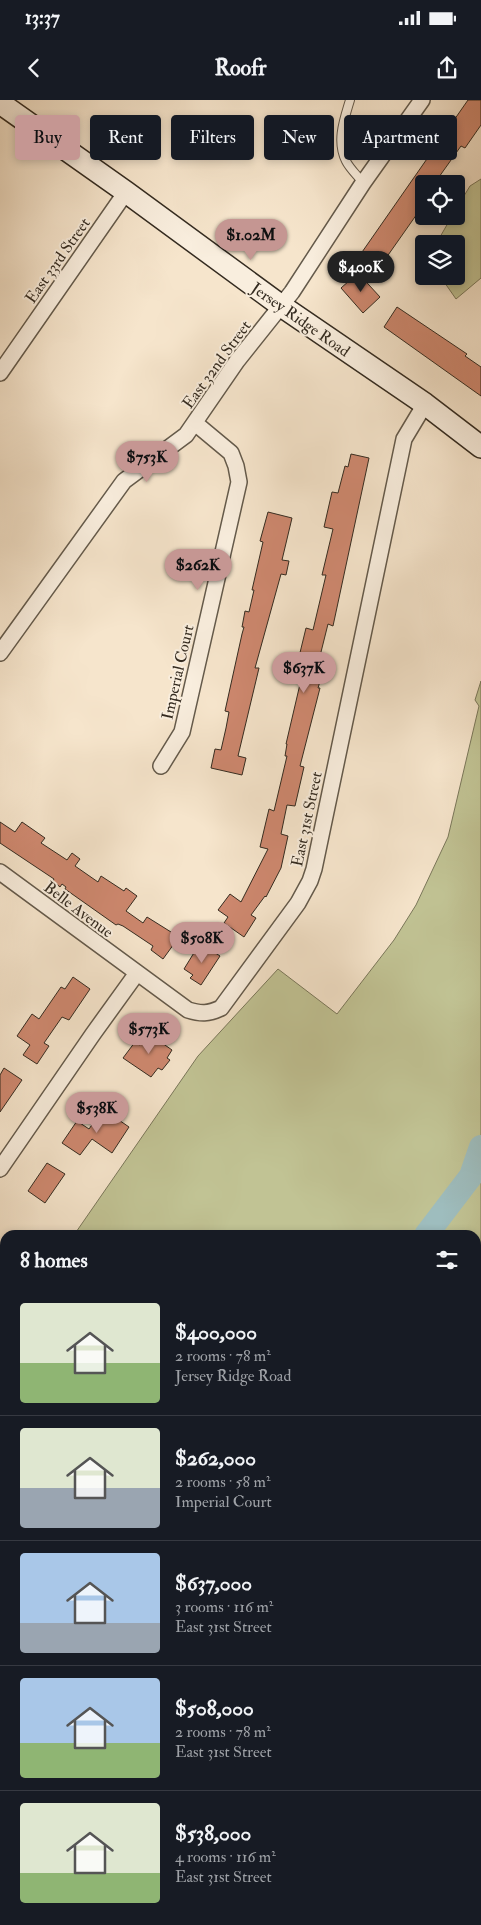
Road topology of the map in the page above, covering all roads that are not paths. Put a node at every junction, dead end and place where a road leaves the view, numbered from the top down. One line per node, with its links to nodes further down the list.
1 (350, 100): 4 (lane)
2 (422, 100): 4 (street, East 32nd Street)
3 (0, 103): 5 (street, Jersey Ridge Road)
4 (363, 183): 6 (street, East 32nd Street)
5 (126, 192): 6 (street, Jersey Ridge Road); 7 (street, East 33rd Street)
6 (280, 305): 8 (street, Jersey Ridge Road); 9 (street, East 32nd Street)
7 (0, 373)
8 (425, 404): 10 (street, Jersey Ridge Road); 14 (street, East 31st Street)
9 (195, 423): 11 (street, East 32nd Street); 12 (street, Imperial Court)
10 (481, 447)
11 (0, 653)
12 (162, 766)
13 (0, 872): 14 (street, Belle Avenue)
14 (137, 973): 15 (street)
15 (0, 1169)

